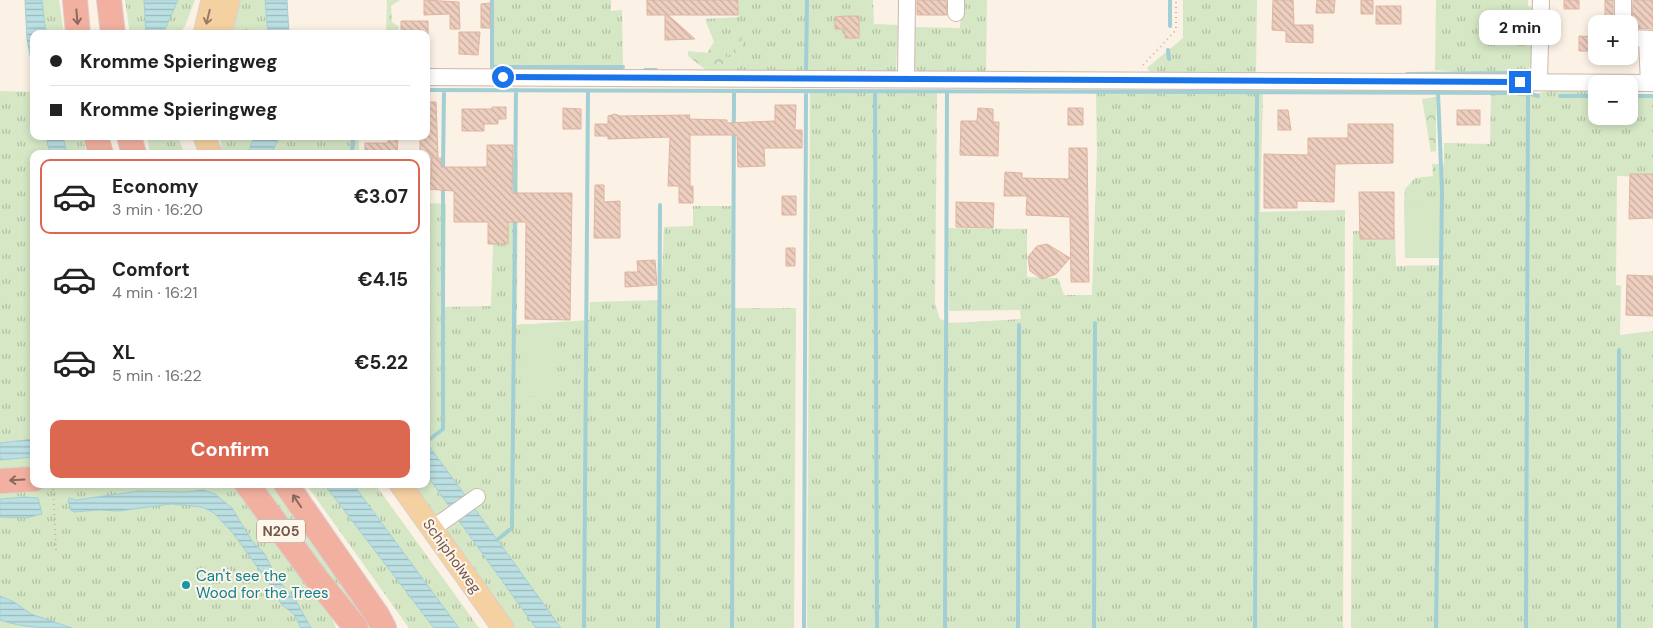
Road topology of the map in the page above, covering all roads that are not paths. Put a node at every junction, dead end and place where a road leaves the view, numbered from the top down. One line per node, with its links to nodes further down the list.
1 (75, 0): 9 (highway, one-way to 9)
2 (109, 0): 10 (highway)
3 (212, 0): 11 (main road, one-way to 11)
4 (229, 0): 12 (main road)
5 (907, 0): 15 (street)
6 (1541, 0): 16 (street)
7 (1623, 0): 8 (street)
8 (1623, 15)
9 (78, 30)
10 (113, 30)
11 (205, 30)
12 (222, 30)
13 (1650, 39): 17 (street)
14 (430, 77): 15 (street)
15 (906, 79): 16 (street)
16 (1540, 82): 17 (street)
17 (1651, 83)
18 (30, 479): 19 (highway, one-way to 19)
19 (0, 481)
20 (251, 488): 26 (highway, N205)
21 (289, 488): 25 (highway, N205, one-way to 21)
22 (403, 488): 24 (main road, Schipholweg)
23 (467, 504): 24 (street)
24 (432, 529): 31 (main road, Schipholweg)
25 (330, 546): 29 (highway, N205); 30 (highway, N205)
26 (316, 578): 27 (highway, N205); 28 (highway, N205)
27 (342, 628)
28 (356, 628)
29 (384, 628)
30 (398, 628)
31 (503, 628)

